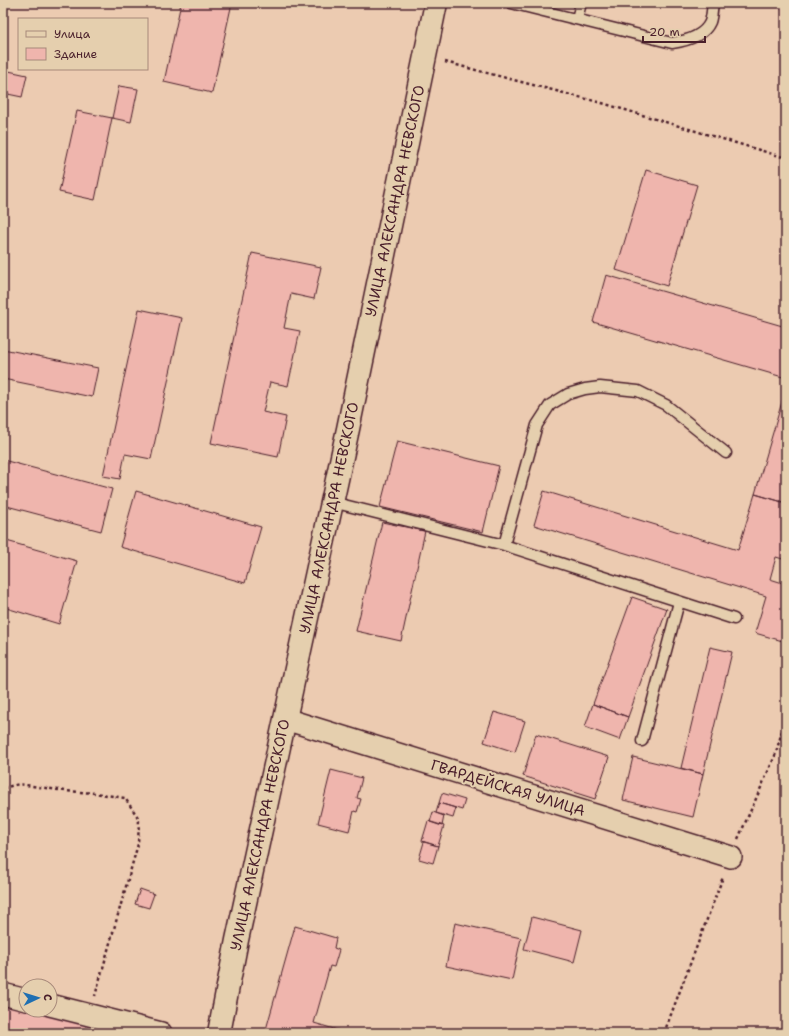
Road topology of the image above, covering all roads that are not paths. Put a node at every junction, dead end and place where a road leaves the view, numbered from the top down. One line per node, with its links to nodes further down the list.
1 (436, 3): 7 (main road, УЛИЦА АЛЕКСАНДРА НЕВСКОГО)
2 (511, 3): 5 (lane)
3 (580, 3): 5 (lane)
4 (713, 3): 5 (lane)
5 (577, 20)
6 (726, 453): 8 (lane)
7 (332, 502): 8 (lane); 11 (main road, УЛИЦА АЛЕКСАНДРА НЕВСКОГО)
8 (504, 545): 9 (lane)
9 (679, 602): 10 (lane); 12 (lane)
10 (734, 619)
11 (285, 719): 13 (street, ГВАРДЕЙСКАЯ УЛИЦА); 18 (main road, УЛИЦА АЛЕКСАНДРА НЕВСКОГО)
12 (642, 741)
13 (731, 857)
14 (3, 994): 15 (street)
15 (18, 998)
16 (58, 1008): 17 (street)
17 (161, 1033)
18 (219, 1033)

